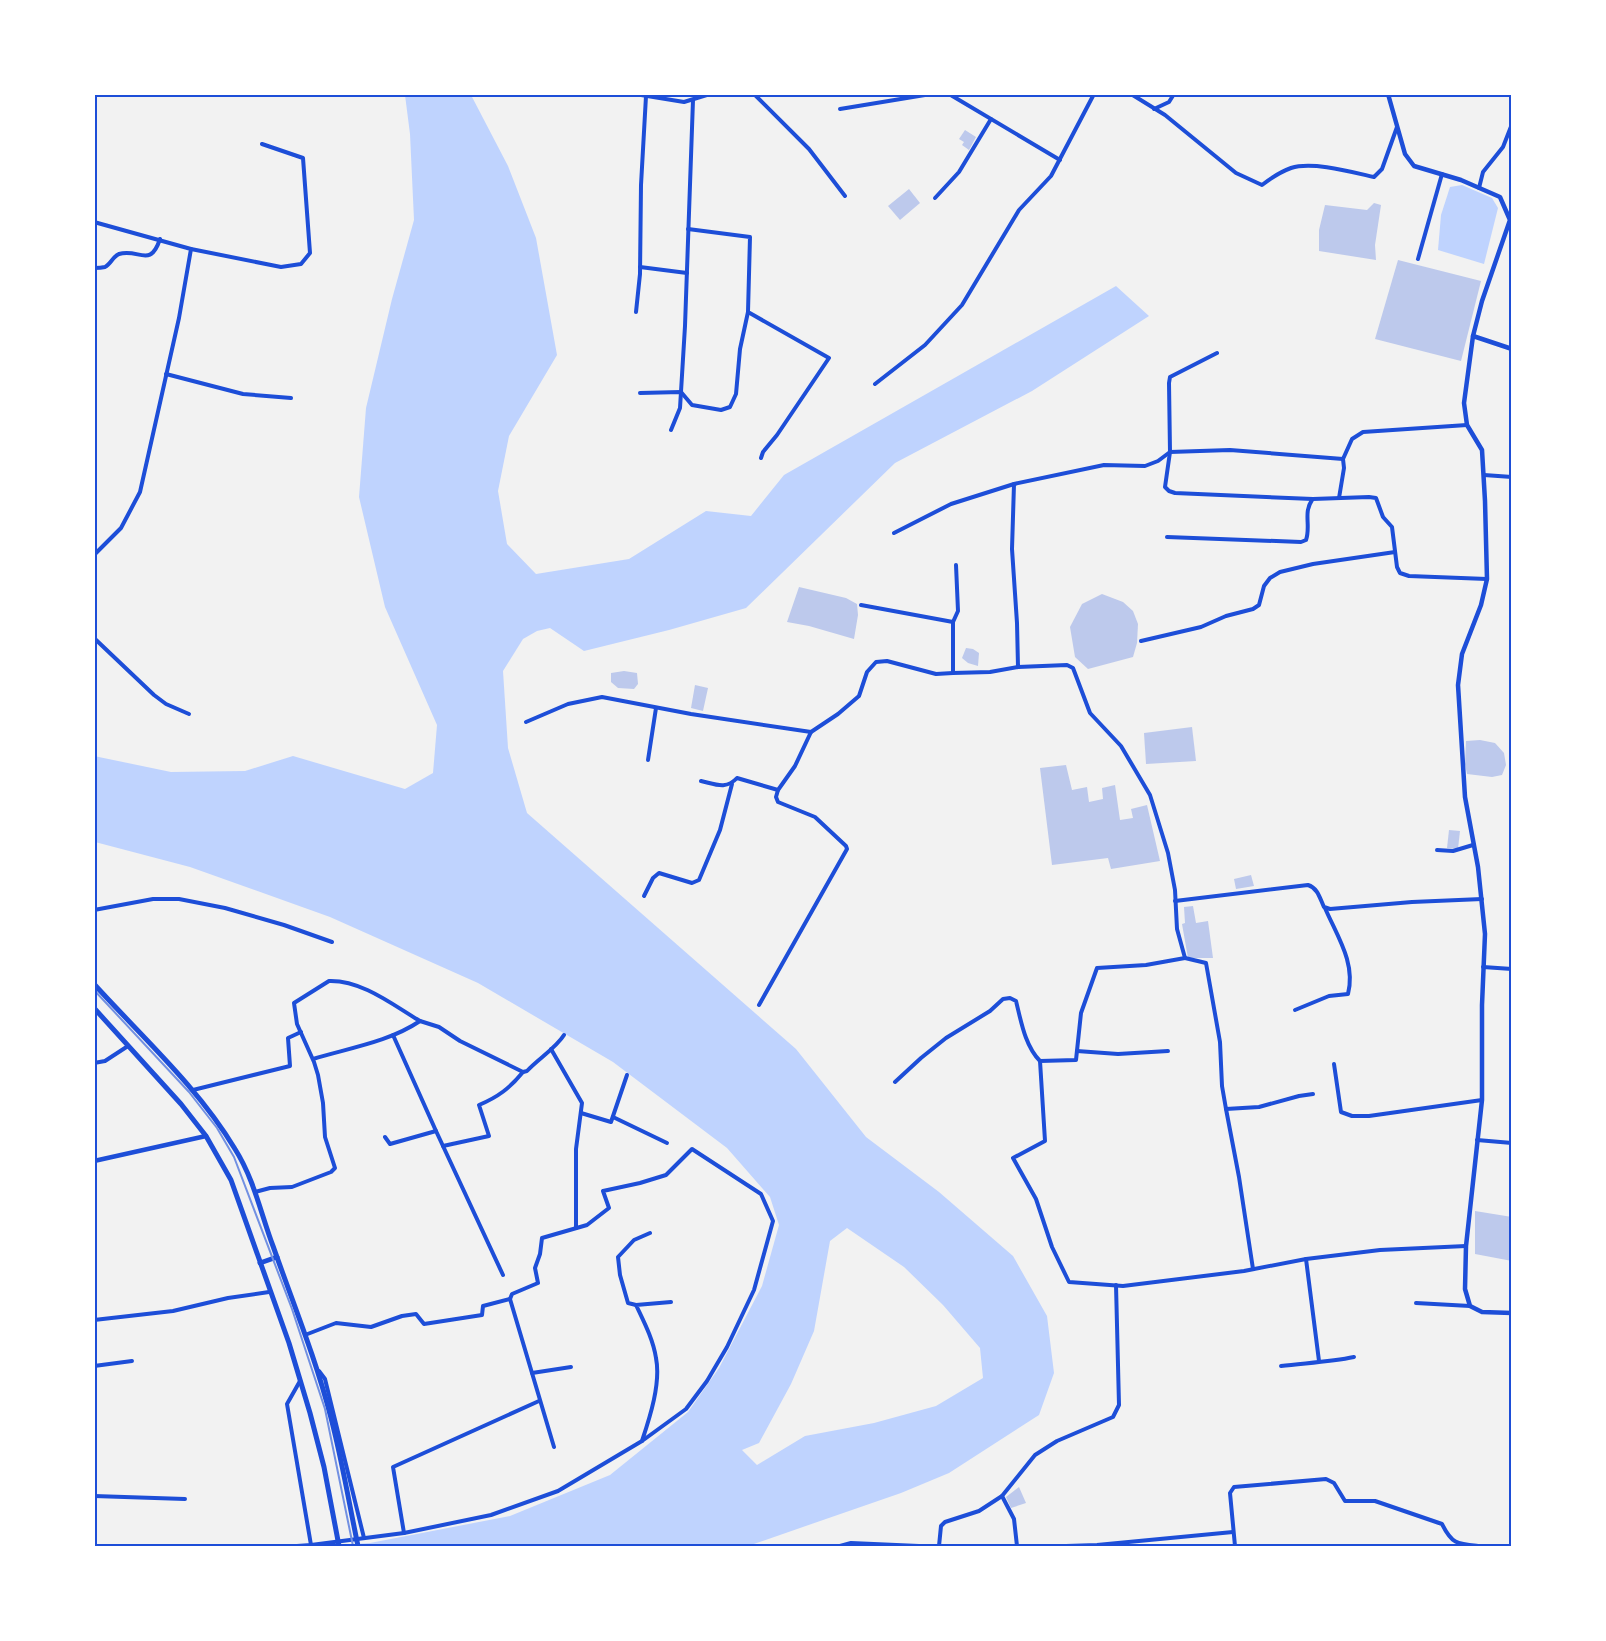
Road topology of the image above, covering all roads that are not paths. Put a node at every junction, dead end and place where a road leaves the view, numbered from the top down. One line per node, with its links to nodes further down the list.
1 (635, 94): 10 (street)
2 (710, 94): 11 (street)
3 (754, 94): 21 (street)
4 (932, 94): 12 (street)
5 (950, 94): 14 (street)
6 (1094, 94): 18 (street)
7 (1131, 94): 13 (street)
8 (1174, 94): 13 (street)
9 (1388, 94): 16 (street)
10 (646, 96): 11 (street); 28 (street)
11 (693, 100): 24 (street)
12 (840, 109)
13 (1154, 109): 16 (street)
14 (991, 119): 18 (street); 22 (street)
15 (1512, 124): 20 (street)
16 (1397, 127): 19 (street)
17 (262, 144): 26 (street)
18 (1060, 160): 37 (street)
19 (1442, 174): 20 (street); 27 (street)
20 (1479, 188): 33 (street)
21 (845, 196)
22 (935, 198)
23 (94, 222): 25 (street)
24 (688, 229): 30 (street); 32 (street)
25 (160, 239): 26 (street); 29 (street)
26 (191, 249): 36 (street)
27 (1418, 260)
28 (640, 267): 30 (street); 31 (street)
29 (94, 268)
30 (687, 273): 38 (street)
31 (636, 312)
32 (748, 312): 38 (street); 44 (street)
33 (1473, 336): 34 (street); 41 (street)
34 (1512, 350)
35 (1217, 353): 43 (street)
36 (166, 374): 40 (street); 54 (street)
37 (875, 384)
38 (681, 392): 39 (street); 42 (street)
39 (640, 393)
40 (291, 398)
41 (1467, 425): 45 (street); 46 (street)
42 (671, 430)
43 (1170, 452): 45 (street); 48 (street); 50 (street)
44 (761, 458)
45 (1343, 459): 49 (street)
46 (1484, 475): 47 (street); 56 (street)
47 (1512, 477)
48 (1014, 484): 51 (street); 61 (street)
49 (1339, 498): 50 (street); 53 (street)
50 (1313, 499): 52 (street)
51 (894, 533)
52 (1167, 537)
53 (1395, 552): 56 (street); 60 (street)
54 (94, 555)
55 (956, 565): 58 (street)
56 (1487, 579): 71 (street)
57 (861, 605): 58 (street)
58 (953, 622): 62 (street)
59 (94, 638): 64 (street)
60 (1141, 641)
61 (1018, 667): 62 (street); 75 (street)
62 (954, 673): 66 (street)
63 (656, 708): 65 (street); 66 (street); 67 (street)
64 (189, 714)
65 (526, 722)
66 (811, 732): 70 (street)
67 (648, 760)
68 (700, 781): 69 (street)
69 (732, 784): 70 (street); 73 (street)
70 (778, 790): 83 (street)
71 (1473, 845): 72 (street); 74 (street)
72 (1437, 850)
73 (644, 896)
74 (1482, 899): 76 (street); 80 (street)
75 (1175, 901): 76 (street); 79 (street)
76 (1324, 908): 85 (street)
77 (94, 910): 78 (street)
78 (332, 942)
79 (1185, 958): 92 (street); 104 (street)
80 (1483, 967): 81 (street); 103 (street)
81 (1512, 969)
82 (94, 984): 101 (main road)
83 (759, 1005)
84 (94, 1008): 90 (main road)
85 (1295, 1010)
86 (420, 1021): 87 (street); 88 (street); 98 (street)
87 (301, 1032): 94 (street); 101 (street)
88 (393, 1035): 94 (street); 107 (street)
89 (564, 1035): 91 (street)
90 (129, 1045): 96 (street); 108 (main road)
91 (551, 1049): 98 (street); 105 (street)
92 (1077, 1051): 93 (street); 95 (street)
93 (1168, 1051)
94 (313, 1059): 115 (street)
95 (1040, 1061): 100 (street); 124 (street)
96 (94, 1063)
97 (1334, 1064): 103 (street)
98 (523, 1072): 113 (street)
99 (627, 1075): 106 (street)
100 (895, 1082)
101 (193, 1090): 115 (main road)
102 (1313, 1094): 104 (street)
103 (1482, 1100): 110 (street)
104 (1226, 1109): 122 (street)
105 (581, 1113): 106 (street); 116 (street)
106 (613, 1117): 111 (street)
107 (436, 1131): 109 (street); 113 (street)
108 (206, 1136): 114 (street); 121 (main road)
109 (385, 1137)
110 (1476, 1140): 112 (street); 118 (street)
111 (667, 1143)
112 (1512, 1143)
113 (443, 1146): 123 (street)
114 (94, 1161)
115 (255, 1192): 119 (main road)
116 (576, 1228): 126 (street); 144 (street)
117 (650, 1233): 129 (street)
118 (1466, 1246): 120 (street); 130 (street)
119 (277, 1257): 121 (main road); 133 (main road)
120 (1306, 1259): 122 (street); 136 (street)
121 (260, 1263): 125 (main road)
122 (1253, 1269): 124 (street)
123 (503, 1275)
124 (1116, 1285): 147 (street)
125 (269, 1292): 132 (street); 142 (main road)
126 (510, 1299): 133 (street); 141 (street)
127 (671, 1302): 129 (street)
128 (1416, 1303): 130 (street)
129 (636, 1305): 144 (street)
130 (1470, 1306): 131 (street)
131 (1512, 1313)
132 (94, 1320)
133 (305, 1335): 137 (main road)
134 (1354, 1357): 136 (street)
135 (132, 1361): 138 (street)
136 (1319, 1361): 139 (street)
137 (314, 1363): 151 (street); 155 (main road)
138 (94, 1366)
139 (1281, 1366)
140 (572, 1367): 141 (street)
141 (532, 1373): 143 (street)
142 (300, 1380): 152 (street); 154 (main road)
143 (539, 1401): 145 (street); 150 (street)
144 (642, 1441): 150 (street)
145 (554, 1447)
146 (94, 1496): 148 (street)
147 (1002, 1496): 158 (street); 159 (street)
148 (185, 1499)
149 (1233, 1532): 160 (street); 161 (street); 162 (street)
150 (404, 1533): 151 (street)
151 (364, 1538): 152 (street)
152 (311, 1545): 153 (street)
153 (297, 1546)
154 (339, 1546)
155 (358, 1546)
156 (840, 1546): 157 (street)
157 (919, 1546)
158 (939, 1546)
159 (1017, 1546)
160 (1066, 1546)
161 (1235, 1546)
162 (1478, 1546)

